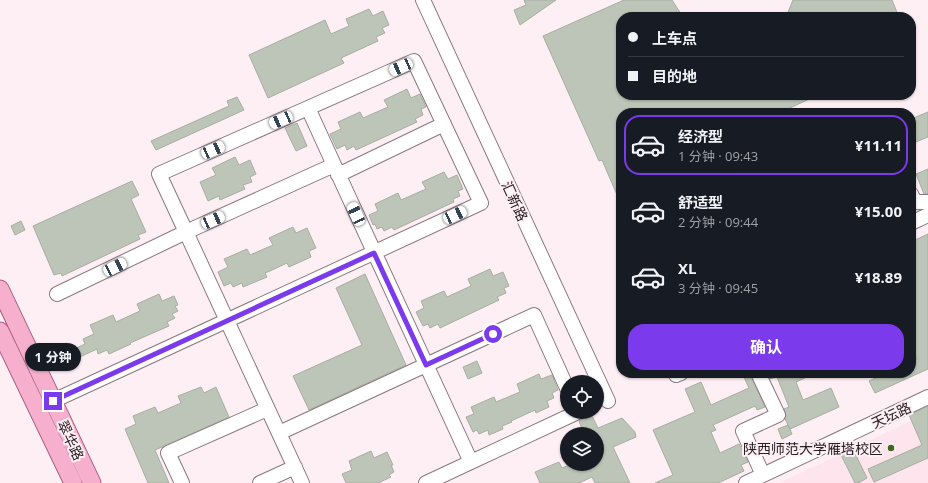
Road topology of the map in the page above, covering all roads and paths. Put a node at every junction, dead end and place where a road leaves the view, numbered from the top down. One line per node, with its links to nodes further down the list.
1 (423, 0): 20 (street, 汇新路)
2 (308, 108): 3 (street); 4 (street); 9 (street)
3 (444, 124): 4 (street); 10 (street)
4 (336, 170): 9 (street); 10 (street)
5 (916, 202): 6 (street)
6 (928, 202)
7 (928, 215): 8 (street)
8 (916, 221)
9 (186, 232): 12 (street); 13 (street)
10 (374, 253): 13 (street); 15 (street)
11 (0, 288): 19 (main road, 翠华路)
12 (57, 294)
13 (227, 321): 19 (street); 21 (street)
14 (0, 331): 27 (main road, 翠华路)
15 (426, 365): 16 (street); 23 (street); 24 (street)
16 (561, 375)
17 (760, 378): 26 (street)
18 (928, 397): 26 (street, 天坛路)
19 (53, 401): 28 (main road, 翠华路)
20 (608, 402)
21 (267, 409): 23 (street); 29 (street)
22 (563, 419): 24 (street)
23 (279, 433): 25 (street)
24 (471, 462): 32 (street)
25 (294, 467): 30 (street); 31 (street)
26 (763, 475): 33 (street, 天坛路)
27 (73, 483)
28 (92, 483)
29 (182, 483)
30 (260, 483)
31 (302, 483)
32 (426, 483)
33 (746, 483)

